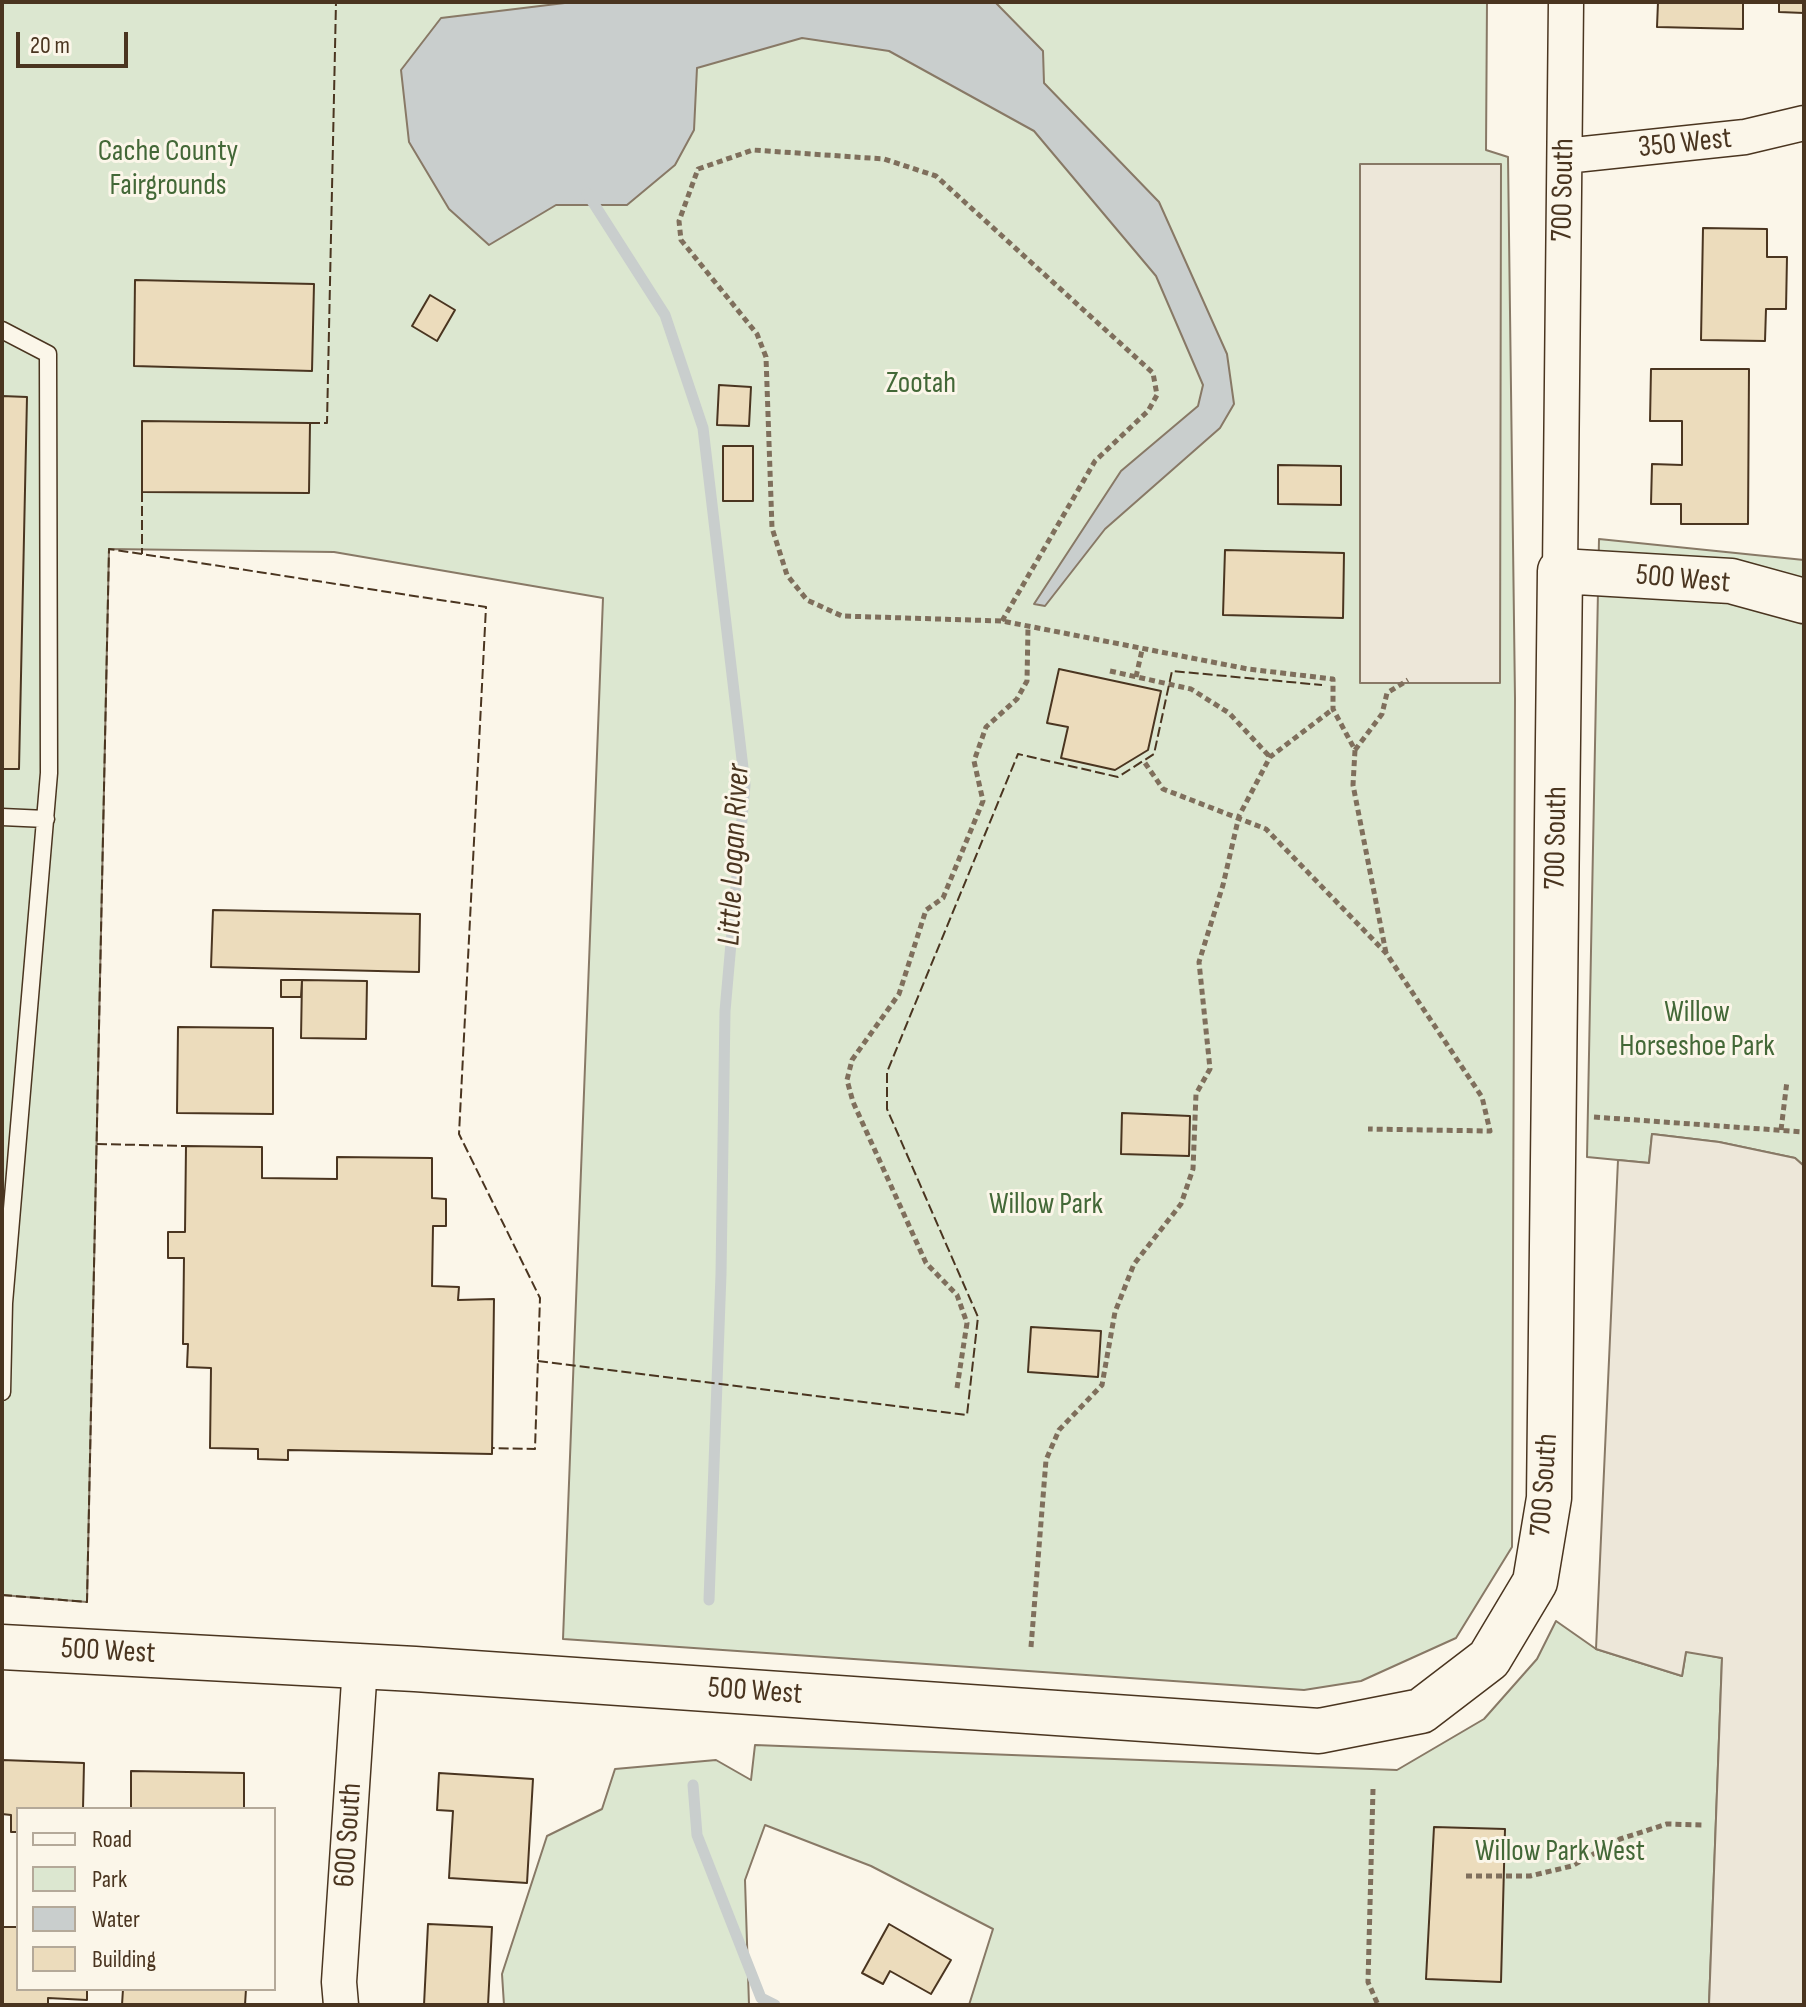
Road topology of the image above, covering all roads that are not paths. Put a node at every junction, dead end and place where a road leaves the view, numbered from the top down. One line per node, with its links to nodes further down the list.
1 (1566, 2): 3 (street, 700 South)
2 (1804, 123): 3 (street, 350 West)
3 (1565, 156): 5 (street, 700 South)
4 (2, 330): 8 (lane)
5 (1560, 571): 6 (street, 500 West); 12 (street, 700 South)
6 (1804, 601)
7 (2, 817): 8 (lane)
8 (46, 819): 9 (lane)
9 (3, 1303): 10 (lane)
10 (2, 1392)
11 (2, 1647): 13 (street, 500 West)
12 (1489, 1659): 13 (street, 500 West)
13 (360, 1666): 14 (street, 600 South)
14 (341, 2005)

